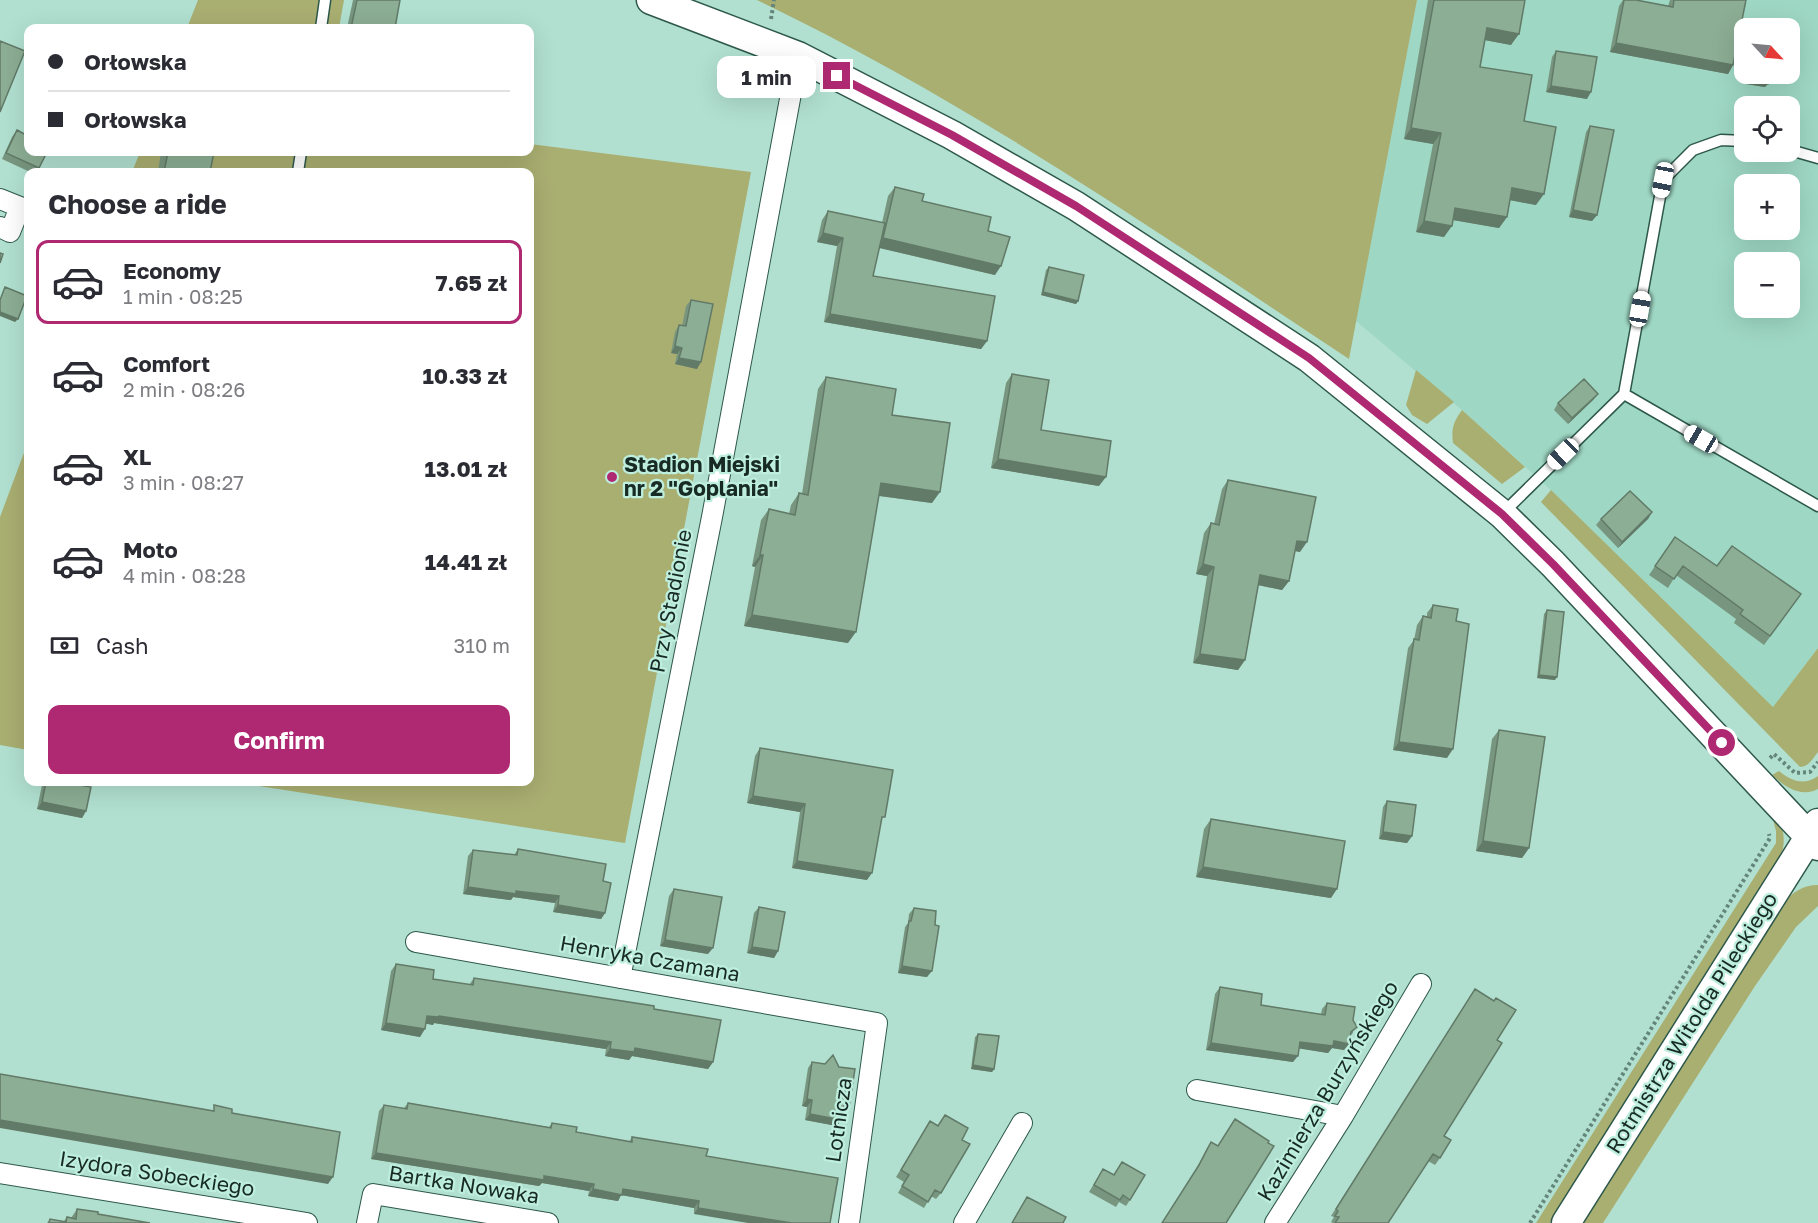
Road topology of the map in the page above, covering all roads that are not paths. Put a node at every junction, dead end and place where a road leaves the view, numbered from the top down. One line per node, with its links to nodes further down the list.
1 (325, 0): 3 (lane)
2 (651, 0): 4 (street)
3 (322, 24)
4 (798, 56): 12 (street); 15 (street, Przy Stadionie)
5 (1734, 141): 10 (lane)
6 (1800, 153): 7 (lane)
7 (1818, 158)
8 (0, 199): 9 (street)
9 (0, 227)
10 (1624, 394): 11 (lane); 12 (lane)
11 (1818, 506)
12 (1502, 514): 13 (street)
13 (1815, 835): 28 (street, Rotmistrza Witolda Pileckiego)
14 (416, 942): 15 (street, Henryka Czamana)
15 (620, 978): 17 (street, Henryka Czamana)
16 (1421, 984): 19 (street, Kazimierza Burzyńskiego)
17 (877, 1023): 25 (street, Lotnicza)
18 (1197, 1090): 19 (street)
19 (1343, 1116): 27 (street, Kazimierza Burzyńskiego)
20 (1022, 1123): 26 (street)
21 (0, 1173): 22 (street, Izydora Sobeckiego)
22 (306, 1223)
23 (367, 1223): 24 (street, Bartka Nowaka)
24 (548, 1223)
25 (849, 1223)
26 (964, 1223)
27 (1275, 1223)
28 (1566, 1223)

